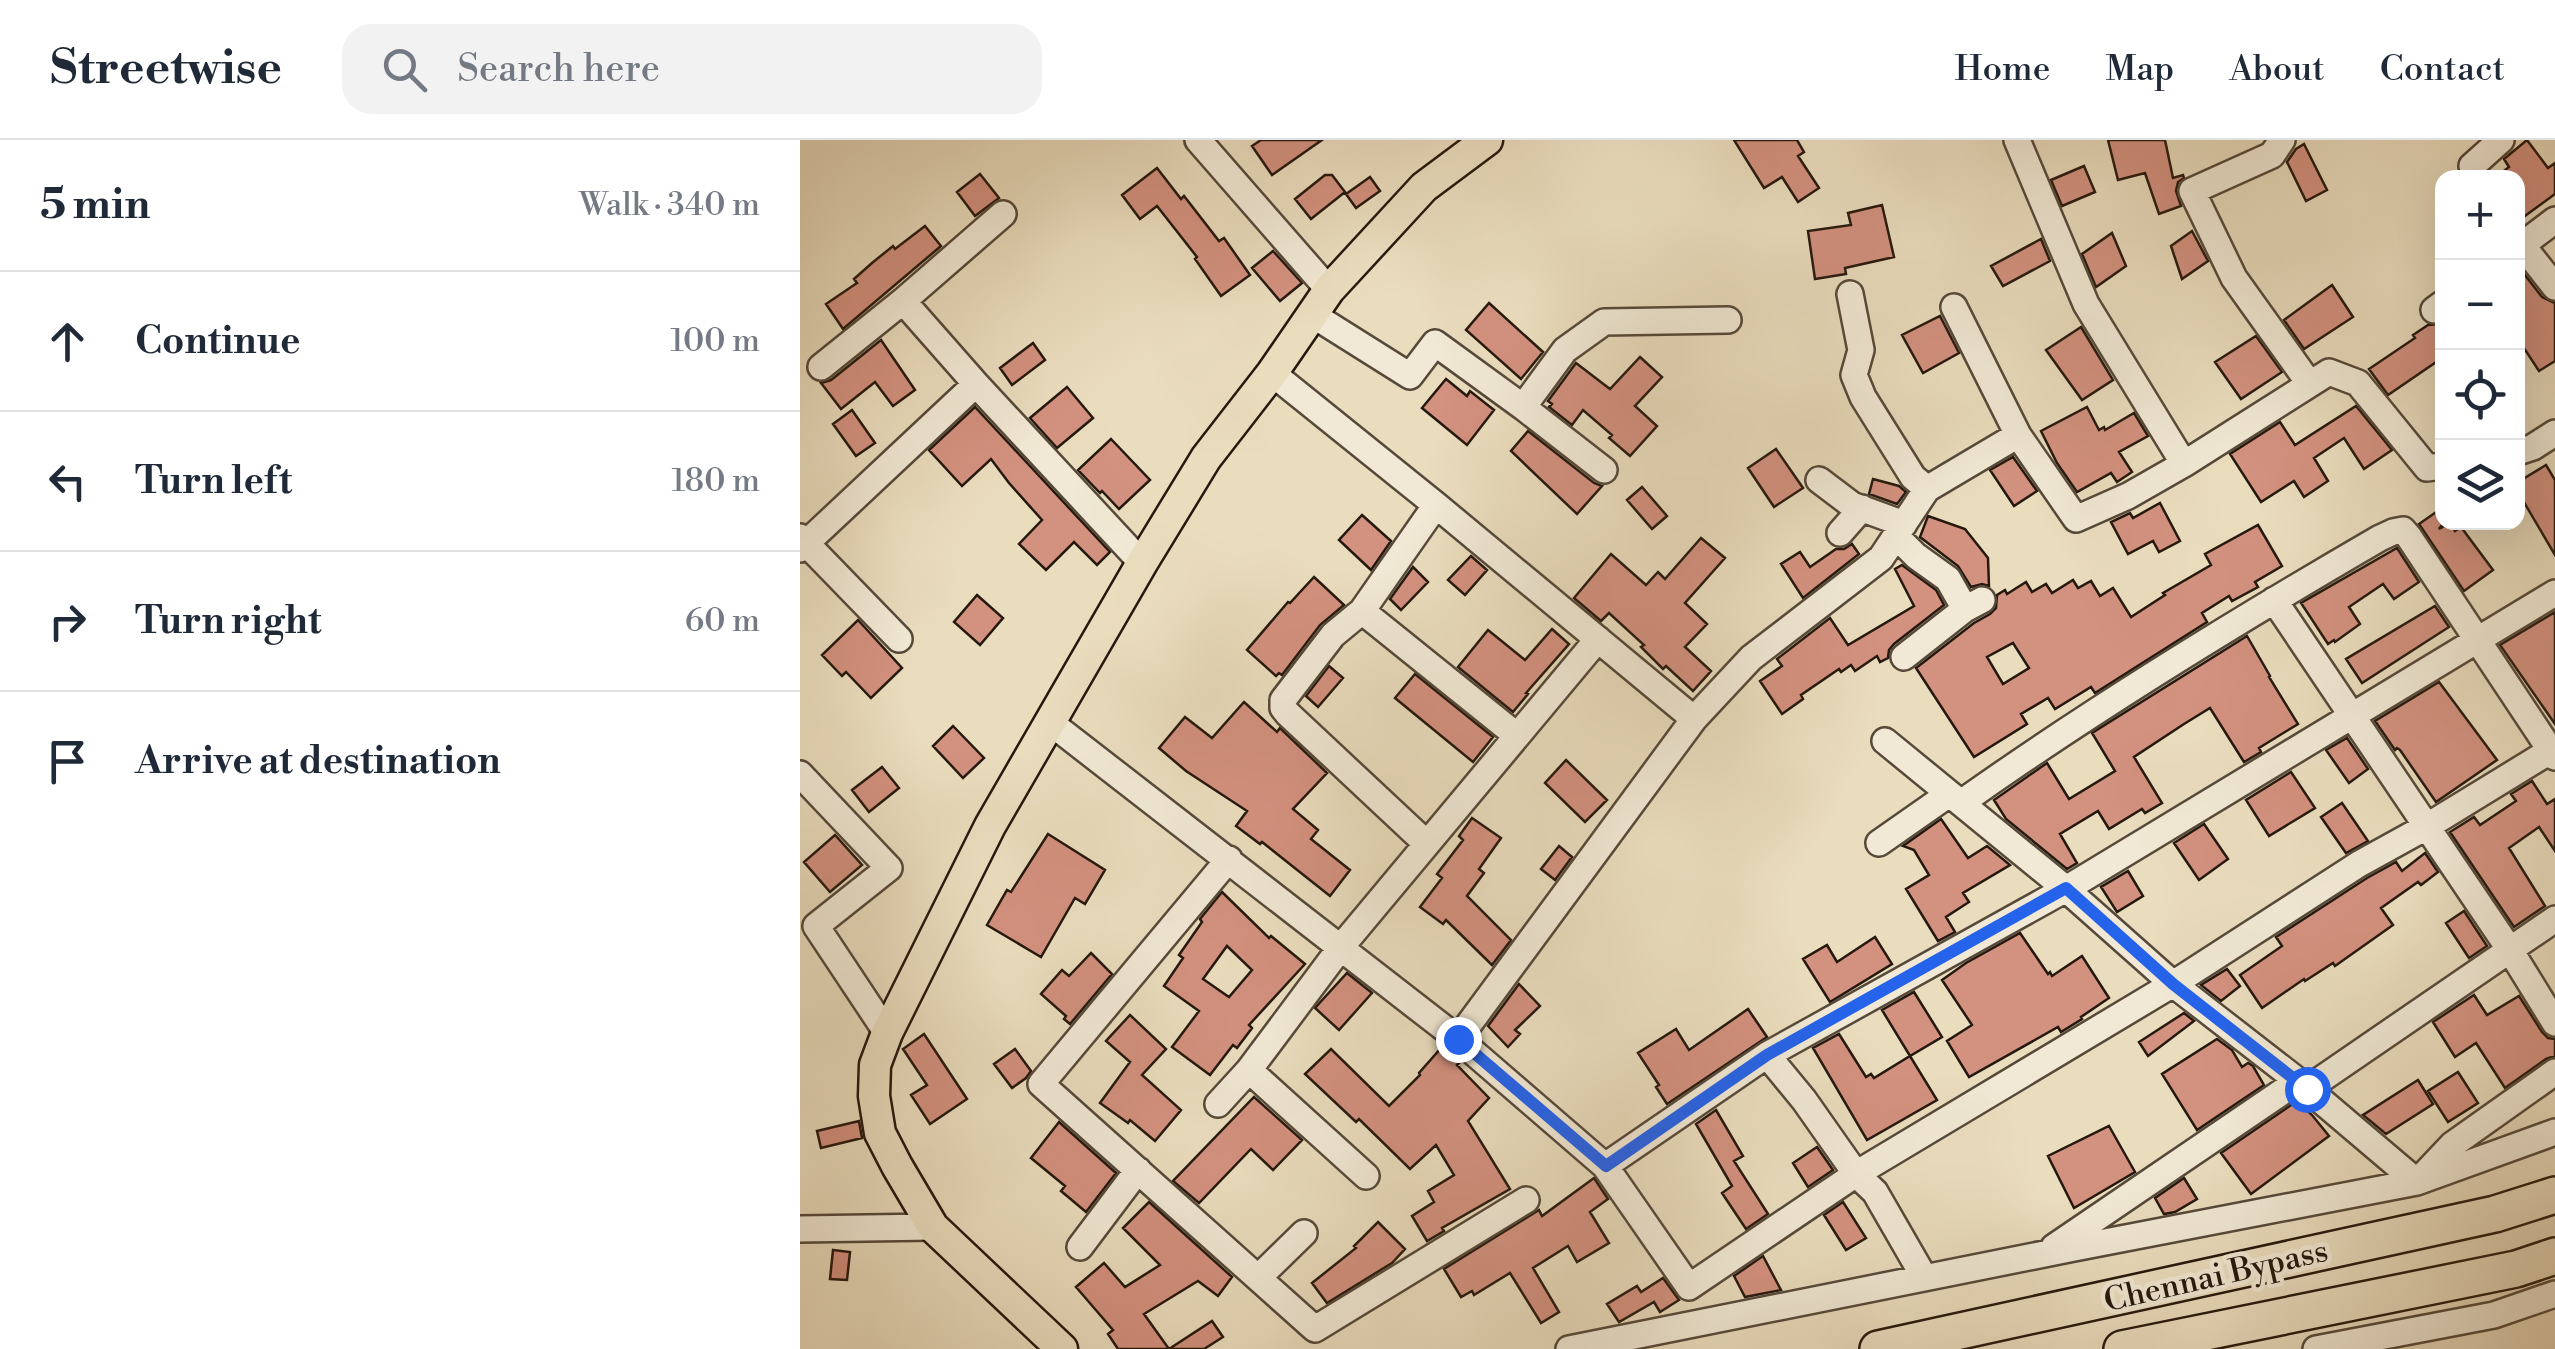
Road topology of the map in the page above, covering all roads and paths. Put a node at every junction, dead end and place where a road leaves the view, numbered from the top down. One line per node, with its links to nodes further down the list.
1 (1198, 140): 14 (street)
2 (1487, 140): 14 (main road)
3 (2017, 140): 25 (street)
4 (2282, 140): 19 (street)
5 (2501, 140): 6 (street)
6 (2472, 166)
7 (1004, 214): 13 (street)
8 (2555, 220): 9 (street)
9 (2525, 242)
10 (2525, 252): 11 (street)
11 (2555, 287)
12 (1850, 294): 29 (street)
13 (903, 301): 17 (street); 20 (street)
14 (1321, 302): 18 (main road); 21 (street)
15 (1954, 307): 23 (street)
16 (1728, 320): 21 (street)
17 (821, 367)
18 (1272, 374): 30 (street); 35 (main road)
19 (2309, 383): 25 (street); 26 (street)
20 (976, 384): 34 (street); 35 (street)
21 (1524, 408): 27 (street)
22 (2555, 433): 24 (street)
23 (2018, 435): 25 (street); 29 (street)
24 (2525, 450)
25 (2184, 464)
26 (2435, 467)
27 (1604, 470)
28 (1819, 480): 31 (street)
29 (1927, 490): 32 (street)
30 (1436, 506): 38 (street); 40 (street)
31 (1862, 508): 32 (street); 33 (street)
32 (1900, 530): 42 (street); 44 (street)
33 (1840, 532)
34 (802, 543): 39 (street)
35 (1142, 564): 45 (main road)
36 (2555, 593): 41 (street)
37 (2274, 600): 41 (street); 43 (street); 50 (street)
38 (1362, 611): 46 (street); 53 (street)
39 (899, 639)
40 (1598, 639): 44 (street); 46 (street)
41 (2477, 640): 43 (street); 48 (street)
42 (1904, 657)
43 (2352, 716): 51 (street); 55 (street)
44 (1694, 719): 62 (street)
45 (1051, 723): 54 (street); 61 (main road)
46 (1516, 735): 53 (street)
47 (1885, 741): 50 (street)
48 (2554, 752): 51 (street)
49 (800, 774): 61 (street)
50 (1955, 798): 52 (street); 55 (street)
51 (2426, 827): 58 (street); 59 (street)
52 (1879, 842)
53 (1427, 844): 57 (street)
54 (1228, 859): 57 (street); 70 (street)
55 (2066, 888): 59 (street); 63 (street)
56 (2555, 919): 58 (street)
57 (1341, 948): 62 (street); 64 (street)
58 (2510, 950): 60 (street); 66 (street)
59 (2173, 984): 66 (street); 71 (street)
60 (2555, 1023)
61 (887, 1034): 76 (main road)
62 (1458, 1039): 69 (street)
63 (1767, 1055): 69 (street); 71 (street)
64 (1248, 1070): 67 (street); 72 (street)
65 (2555, 1072): 73 (street)
66 (2303, 1085): 73 (street); 80 (street)
67 (1218, 1104)
68 (2555, 1132): 73 (street)
69 (1606, 1166): 71 (street)
70 (1138, 1170): 79 (street); 83 (street)
71 (1856, 1174): 82 (street)
72 (1366, 1176)
73 (2417, 1182): 80 (street)
74 (2555, 1195): 87 (highway, Chennai Bypass)
75 (1526, 1200): 83 (street)
76 (933, 1227): 77 (street); 85 (main road)
77 (800, 1229)
78 (1304, 1233): 83 (street)
79 (1080, 1246)
80 (2044, 1253): 82 (street)
81 (2555, 1256): 88 (highway, Chennai Bypass)
82 (1924, 1277): 86 (street)
83 (1258, 1278)
84 (2550, 1302): 89 (street)
85 (1062, 1349)
86 (1569, 1349)
87 (1878, 1349)
88 (2122, 1349)
89 (2316, 1349)

